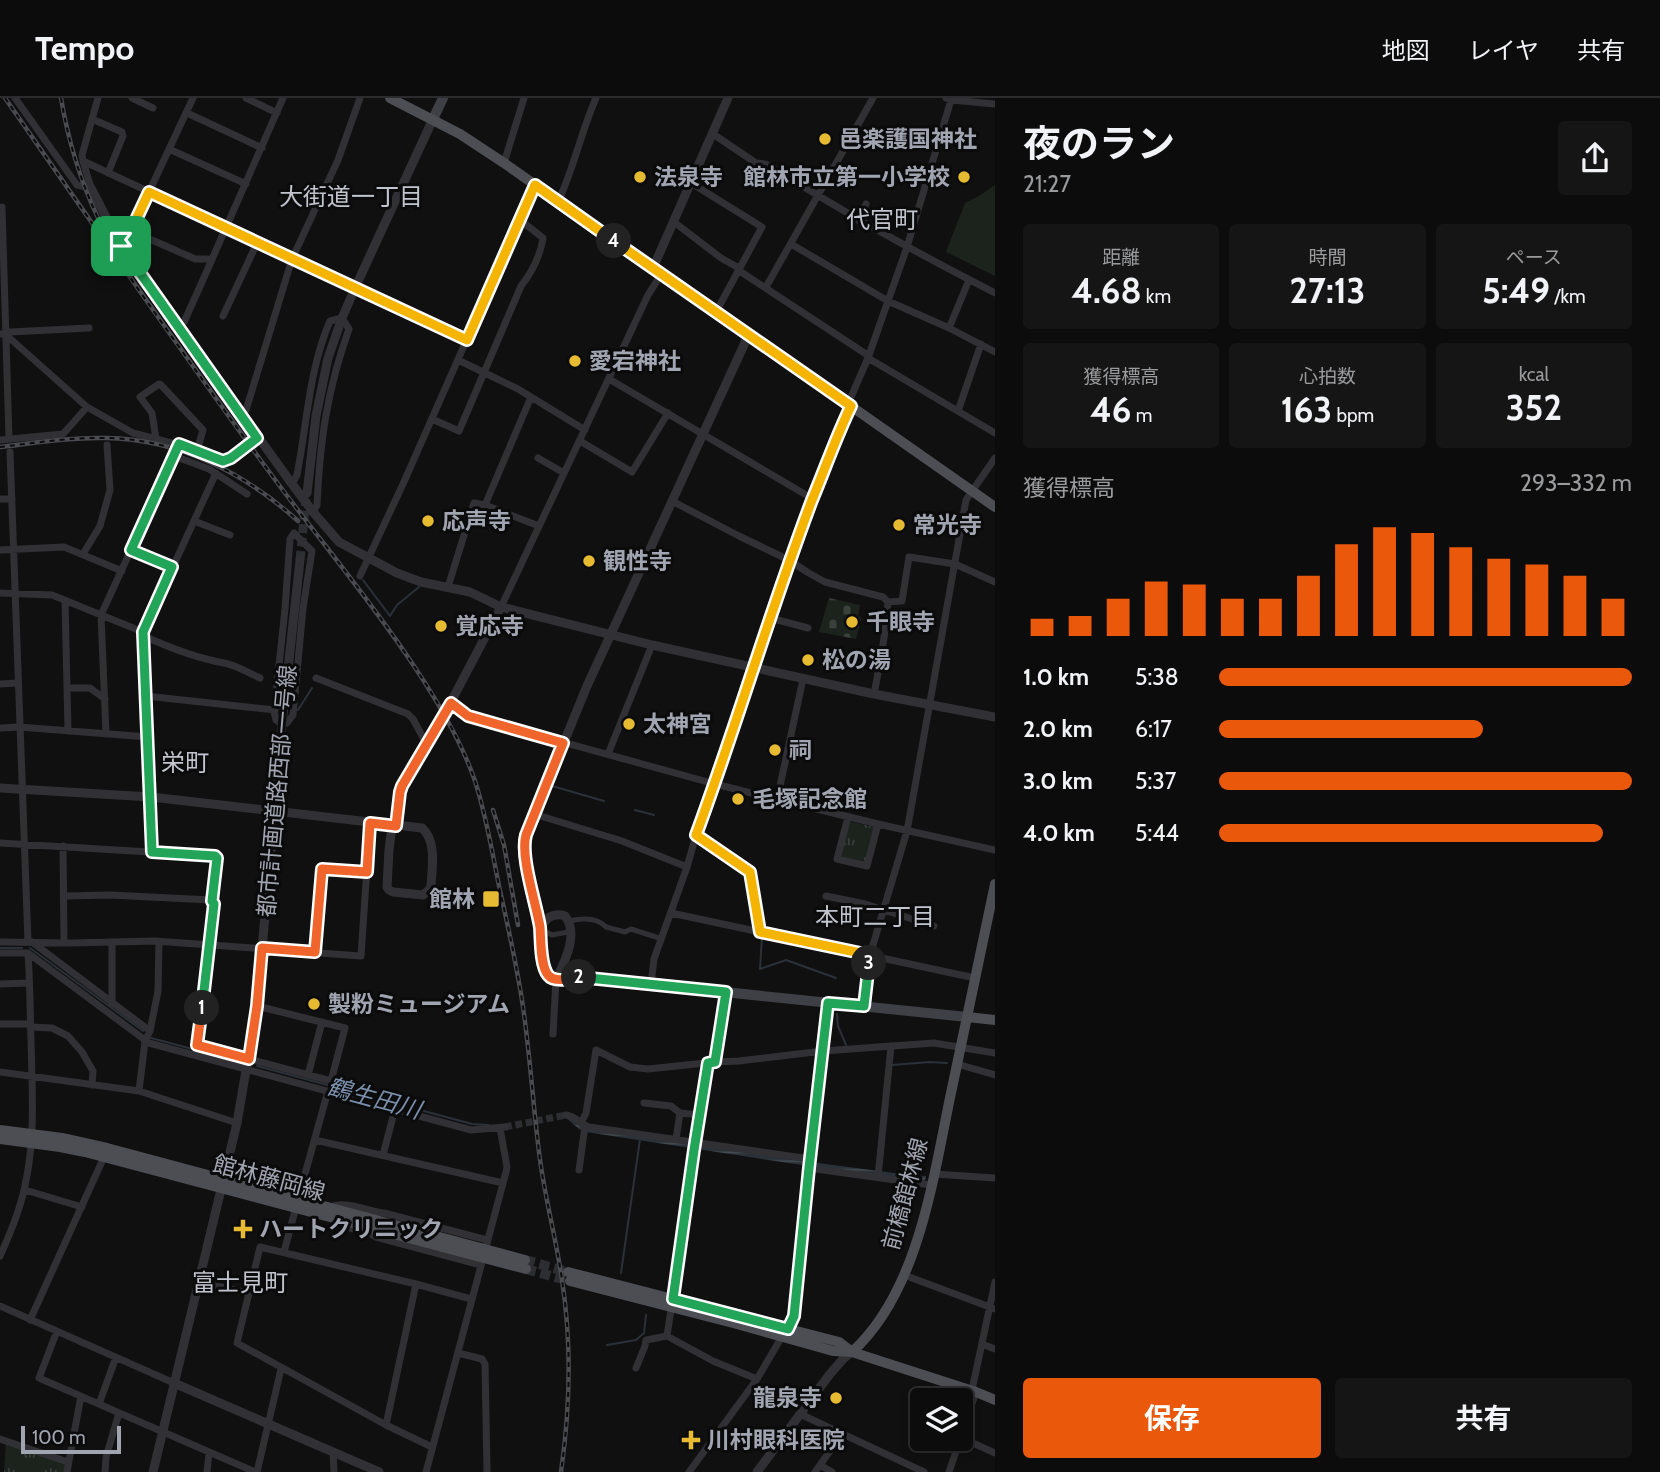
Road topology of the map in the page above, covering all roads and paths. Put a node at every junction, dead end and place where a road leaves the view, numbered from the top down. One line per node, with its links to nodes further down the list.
1 (15, 98): 30 (street)
2 (97, 98): 19 (street)
3 (132, 98): 16 (street)
4 (193, 98): 17 (street)
5 (246, 98): 18 (street)
6 (284, 98): 18 (street)
7 (360, 98): 45 (street)
8 (390, 98): 20 (main road)
9 (443, 98): 20 (main road)
10 (524, 98): 25 (street)
11 (596, 98): 33 (street)
12 (729, 98): 21 (street)
13 (873, 98): 32 (street)
14 (948, 99): 15 (street); 44 (street)
15 (995, 104)
16 (153, 108)
17 (187, 113): 22 (street); 23 (street)
18 (277, 113): 22 (street)
19 (92, 119): 24 (street); 26 (street)
20 (433, 119): 25 (main road); 51 (street)
21 (713, 134): 27 (street); 32 (street)
22 (262, 148): 28 (street)
23 (169, 149): 28 (street); 31 (street)
24 (83, 161): 26 (street); 30 (street)
25 (504, 163): 29 (main road)
26 (108, 173): 31 (street)
27 (691, 183): 38 (street); 47 (street)
28 (246, 184): 39 (street)
29 (535, 185): 33 (main road); 36 (street)
30 (91, 188): 43 (street)
31 (149, 192): 39 (street); 43 (street)
32 (818, 197): 37 (street); 42 (street)
33 (558, 202): 48 (main road)
34 (866, 204): 37 (street)
35 (2, 207): 60 (street)
36 (519, 219): 62 (street); 67 (street)
37 (858, 220): 44 (street)
38 (674, 222): 47 (street); 48 (street)
39 (226, 228): 41 (street); 46 (street)
40 (152, 240): 46 (street)
41 (257, 243): 45 (street); 55 (street)
42 (791, 244): 50 (street); 53 (street)
43 (121, 246): 58 (street)
44 (907, 247): 49 (street); 53 (street)
45 (292, 259): 51 (street); 75 (street)
46 (211, 262): 58 (street)
47 (738, 270): 50 (street); 54 (street)
48 (657, 271): 54 (main road); 68 (street)
49 (969, 280): 52 (street); 59 (street)
50 (766, 287): 65 (street)
51 (355, 288): 56 (street); 62 (street)
52 (995, 293)
53 (888, 301): 59 (street); 65 (street)
54 (716, 312): 61 (main road)
55 (223, 316)
56 (342, 318): 94 (street); 96 (street); 104 (street)
57 (89, 328): 60 (street)
58 (179, 328): 75 (street)
59 (949, 328): 63 (street)
60 (3, 334): 71 (street); 72 (street)
61 (749, 334): 70 (main road); 79 (street)
62 (467, 340): 66 (street)
63 (981, 344): 64 (street); 73 (street)
64 (995, 352)
65 (869, 357): 70 (street); 73 (street)
66 (458, 359): 67 (street); 76 (street)
67 (484, 373): 69 (street); 76 (street)
68 (609, 379): 74 (street); 77 (street)
69 (531, 397): 77 (street); 102 (street)
70 (850, 405): 95 (main road); 100 (street)
71 (87, 407): 81 (street); 82 (street)
72 (4, 408): 81 (street)
73 (958, 411): 78 (street)
74 (668, 413): 79 (street); 84 (street)
75 (242, 416): 80 (street)
76 (432, 419): 112 (street)
77 (584, 430): 84 (street)
78 (995, 433)
79 (703, 434): 100 (street); 101 (street)
80 (257, 438): 87 (street); 94 (street)
81 (9, 439): 83 (street)
82 (156, 439): 85 (street); 87 (street)
83 (0, 440)
84 (580, 441): 93 (street)
85 (179, 444): 87 (street); 89 (street)
86 (107, 445): 111 (street)
87 (197, 451)
88 (9, 452): 99 (street)
89 (174, 456): 92 (street); 110 (street)
90 (538, 458): 93 (street)
91 (995, 458): 95 (street)
92 (216, 473): 97 (street); 105 (street)
93 (564, 473): 106 (street)
94 (292, 484): 104 (street)
95 (972, 491): 103 (main road); 115 (street)
96 (307, 493)
97 (247, 494)
98 (0, 499): 99 (street)
99 (12, 499): 108 (street)
100 (813, 499): 114 (street)
101 (672, 501): 114 (street); 130 (street)
102 (485, 505): 106 (street); 120 (street)
103 (995, 507)
104 (313, 512): 112 (street)
105 (194, 521): 107 (street); 116 (street)
106 (539, 526): 125 (street)
107 (230, 535)
108 (14, 549): 109 (street); 111 (street); 122 (street)
109 (0, 550)
110 (131, 550): 116 (street); 117 (street)
111 (83, 554): 117 (street)
112 (368, 558): 118 (street); 120 (street)
113 (300, 560): 146 (street, 都市計画道路西部一号線)
114 (789, 560): 124 (street); 127 (street)
115 (955, 565): 119 (street); 124 (street); 143 (street)
116 (172, 567): 129 (street)
117 (122, 571): 126 (street)
118 (360, 576)
119 (995, 582)
120 (449, 587): 125 (street)
121 (0, 593): 122 (street)
122 (14, 593): 123 (street); 136 (street)
123 (65, 600): 126 (street); 138 (street)
124 (888, 602): 139 (street)
125 (501, 607): 130 (street); 142 (street)
126 (101, 615): 129 (street); 141 (street)
127 (770, 618): 128 (street); 132 (street)
128 (808, 628)
129 (144, 634): 133 (street); 140 (street)
130 (610, 635): 131 (street); 152 (street)
131 (652, 645): 132 (street); 154 (street)
132 (753, 667): 135 (street); 155 (street)
133 (260, 678)
134 (316, 678): 153 (street)
135 (803, 679): 139 (street); 159 (street)
136 (18, 683): 137 (street); 148 (street)
137 (0, 684)
138 (67, 688): 141 (street); 149 (street)
139 (874, 694): 143 (street)
140 (146, 696): 144 (street); 151 (street)
141 (105, 699): 150 (street)
142 (451, 703): 152 (street); 153 (street)
143 (931, 706): 145 (street); 166 (street)
144 (275, 709): 146 (street); 146 (street)
145 (995, 717)
146 (282, 724): 160 (street, 都市計画道路西部一号線)
147 (0, 727): 148 (street)
148 (19, 727): 149 (street); 157 (street)
149 (68, 731): 150 (street)
150 (106, 734): 151 (street)
151 (148, 737): 158 (street)
152 (563, 743): 154 (street); 161 (street)
153 (427, 745): 165 (street)
154 (608, 754): 155 (street)
155 (715, 784): 159 (street); 167 (street)
156 (0, 788): 157 (street)
157 (22, 789): 158 (street); 169 (street)
158 (151, 797): 160 (street); 172 (street)
159 (777, 800): 162 (street)
160 (275, 811): 163 (street); 194 (street, 都市計画道路西部一号線)
161 (534, 814): 173 (street); 178 (street)
162 (848, 817): 164 (street); 164 (street)
163 (370, 823): 165 (street); 174 (street)
164 (878, 824): 166 (street)
165 (394, 826): 165 (street)
166 (907, 831): 171 (street); 180 (street)
167 (696, 835): 173 (street); 186 (street)
168 (0, 843): 169 (street)
169 (24, 845): 170 (street); 189 (street)
170 (64, 846): 172 (street); 176 (street)
171 (995, 850)
172 (152, 852): 179 (street)
173 (687, 867): 181 (street)
174 (367, 872): 195 (street); 195 (street)
175 (995, 884): 201 (main road, 前橋館林線)
176 (65, 896): 179 (street); 190 (street)
177 (826, 896): 180 (street)
178 (534, 900): 182 (street); 185 (street)
179 (212, 901): 193 (street)
180 (884, 910): 184 (street); 198 (street)
181 (671, 913): 186 (street); 187 (street)
182 (548, 917): 183 (street); 185 (street)
183 (569, 926): 185 (street); 187 (street); 199 (street)
184 (934, 926)
185 (542, 930): 202 (street)
186 (760, 932): 198 (street)
187 (662, 939): 205 (street)
188 (0, 942): 189 (street)
189 (28, 942): 190 (street); 197 (street); 208 (street)
190 (64, 942): 191 (street)
191 (112, 942): 192 (street); 208 (street)
192 (159, 942): 193 (street); 216 (street)
193 (210, 944): 194 (street); 223 (street)
194 (262, 948): 195 (street); 209 (street, 都市計画道路西部一号線)
195 (315, 952)
196 (0, 953): 197 (street)
197 (28, 953): 204 (street); 218 (street)
198 (870, 955): 201 (street); 210 (street)
199 (565, 959): 200 (street); 202 (street)
200 (578, 977): 202 (street); 205 (main road)
201 (975, 978): 211 (main road, 前橋館林線)
202 (556, 980): 217 (street)
203 (0, 984): 204 (street)
204 (29, 984): 215 (street)
205 (651, 984): 206 (main road)
206 (726, 992): 207 (main road); 224 (street)
207 (828, 1003): 210 (main road); 221 (street)
208 (112, 1004): 216 (street)
209 (257, 1006): 213 (street); 223 (street, 都市計画道路西部一号線)
210 (864, 1006): 211 (main road)
211 (967, 1017): 212 (main road); 220 (main road, 前橋館林線)
212 (995, 1020)
213 (322, 1022): 228 (street); 228 (street)
214 (0, 1024): 215 (street)
215 (30, 1025): 230 (street); 231 (street)
216 (150, 1031): 218 (street)
217 (553, 1034)
218 (145, 1041): 226 (street); 232 (street)
219 (891, 1046): 220 (street); 221 (street); 252 (street)
220 (961, 1046): 222 (street); 225 (main road, 前橋館林線)
221 (823, 1051): 224 (street); 249 (street)
222 (995, 1053)
223 (249, 1059): 226 (street, 都市計画道路西部一号線); 228 (street)
224 (712, 1062): 238 (street); 240 (street)
225 (957, 1064): 229 (street); 251 (main road, 前橋館林線)
226 (247, 1070): 233 (street); 239 (street, 都市計画道路西部一号線)
227 (0, 1072): 230 (street)
228 (308, 1075)
229 (995, 1075)
230 (32, 1076): 231 (street); 242 (street)
231 (92, 1084): 232 (street)
232 (139, 1091): 239 (street)
233 (328, 1091): 235 (street); 245 (street)
234 (644, 1103): 236 (street)
235 (395, 1109): 247 (street); 255 (street)
236 (680, 1113): 238 (street); 244 (street)
237 (566, 1115): 240 (street)
238 (700, 1115): 246 (street)
239 (237, 1123): 254 (street, 都市計画道路西部一号線)
240 (583, 1127): 244 (street); 250 (street)
241 (0, 1130): 242 (main road, 館林藤岡線)
242 (31, 1138): 243 (main road, 館林藤岡線); 248 (main road, 館林藤岡線); 254 (main road, 館林藤岡線); 257 (street)
243 (0, 1139)
244 (676, 1139): 246 (street)
245 (315, 1140): 247 (street); 258 (street)
246 (695, 1145): 249 (street); 273 (street)
247 (383, 1155): 255 (street)
248 (104, 1157): 254 (main road, 館林藤岡線); 259 (street)
249 (810, 1163): 252 (street); 278 (street)
250 (579, 1170)
251 (934, 1174): 253 (street); 256 (main road, 前橋館林線)
252 (878, 1175): 256 (street)
253 (995, 1178)
254 (223, 1183): 258 (main road, 館林藤岡線); 268 (street, 都市計画道路西部一号線)
255 (503, 1183): 261 (street)
256 (931, 1185): 266 (main road, 前橋館林線)
257 (24, 1190): 259 (street); 263 (street)
258 (297, 1203): 260 (main road, 館林藤岡線); 262 (street)
259 (82, 1207): 276 (street)
260 (329, 1212): 261 (street); 264 (street); 265 (main road, 館林藤岡線)
261 (487, 1242): 264 (street)
262 (284, 1252): 270 (street); 271 (street)
263 (0, 1256)
264 (481, 1264): 272 (street)
265 (525, 1265)
266 (904, 1275): 275 (street); 282 (main road, 前橋館林線)
267 (569, 1276): 273 (main road)
268 (199, 1282): 271 (street); 288 (street, 都市計画道路西部一号線)
269 (995, 1282): 275 (street)
270 (416, 1284): 272 (street); 297 (street)
271 (248, 1293): 286 (street)
272 (471, 1299): 283 (street)
273 (672, 1303): 278 (main road); 279 (street)
274 (0, 1306): 276 (street)
275 (992, 1308): 280 (street)
276 (30, 1320): 277 (street)
277 (57, 1331): 284 (street); 291 (street)
278 (785, 1333): 282 (main road); 287 (street)
279 (667, 1336): 285 (street); 287 (street)
280 (982, 1344): 281 (street); 289 (street)
281 (995, 1349)
282 (852, 1352): 289 (main road); 295 (street)
283 (458, 1353): 302 (street); 318 (street)
284 (116, 1357): 288 (street); 293 (street)
285 (636, 1368)
286 (281, 1369): 296 (street); 297 (street)
287 (757, 1379): 319 (street)
288 (174, 1383): 296 (street); 298 (street, 都市計画道路西部一号線)
289 (974, 1391): 290 (street); 292 (main road)
290 (973, 1395)
291 (81, 1396): 293 (street); 307 (street)
292 (995, 1400)
293 (99, 1404): 294 (street)
294 (118, 1413): 298 (street); 311 (street)
295 (800, 1414): 299 (street); 320 (street)
296 (268, 1425): 304 (street); 314 (street)
297 (386, 1425): 302 (street)
298 (162, 1431): 305 (street); 312 (street, 都市計画道路西部一号線)
299 (842, 1434): 308 (street); 309 (street)
300 (0, 1439): 307 (street)
301 (973, 1443): 306 (street)
302 (432, 1447): 317 (street)
303 (957, 1451): 323 (street)
304 (333, 1452): 315 (street); 316 (street)
305 (209, 1453): 313 (street); 314 (street)
306 (995, 1453)
307 (68, 1462): 310 (street)
308 (818, 1469): 321 (street)
309 (915, 1470): 322 (street)
310 (67, 1472)
311 (105, 1472)
312 (153, 1472)
313 (207, 1472)
314 (256, 1472)
315 (334, 1472)
316 (379, 1472)
317 (426, 1472)
318 (487, 1472)
319 (689, 1472)
320 (757, 1472)
321 (832, 1472)
322 (924, 1472)
323 (948, 1472)

